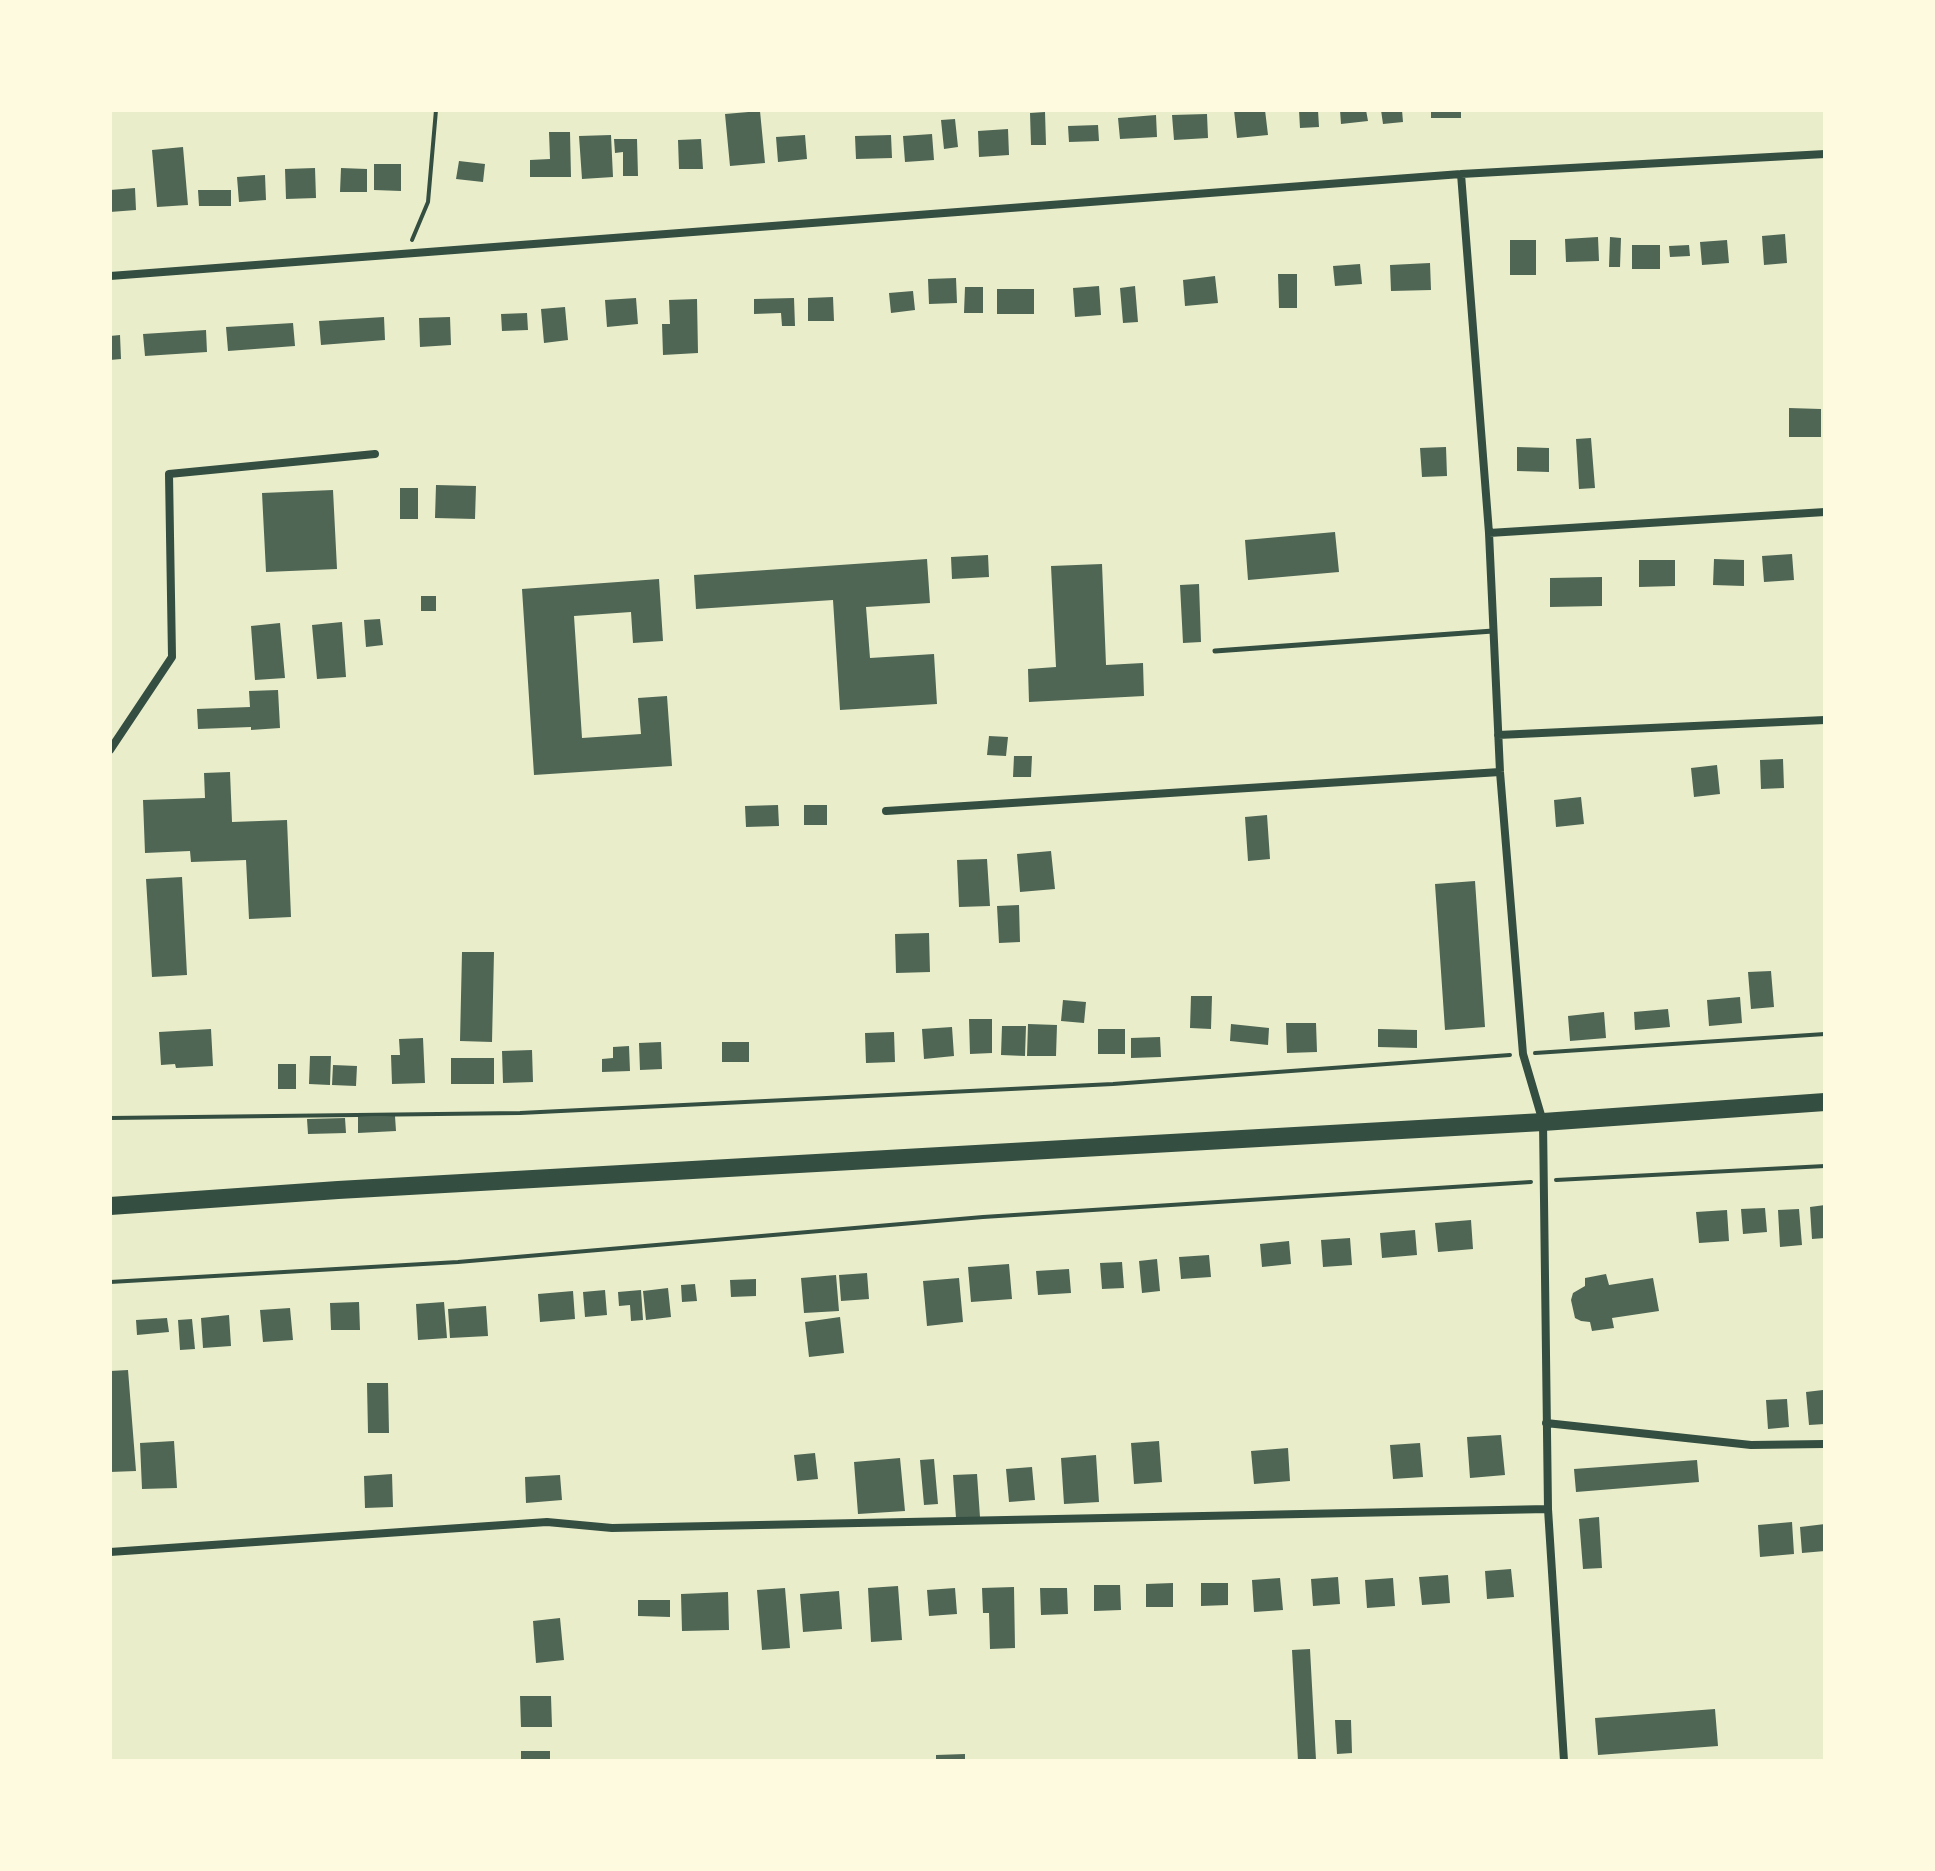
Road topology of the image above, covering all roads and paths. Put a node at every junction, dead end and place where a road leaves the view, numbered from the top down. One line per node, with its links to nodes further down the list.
1 (436, 110): 4 (path)
2 (1825, 154): 3 (street)
3 (1461, 174): 4 (street); 8 (street)
4 (407, 254): 5 (street)
5 (110, 276)
6 (375, 454): 13 (street)
7 (1825, 512): 8 (street)
8 (1489, 533): 9 (street)
9 (1493, 631): 10 (lane); 12 (street)
10 (1215, 651)
11 (1825, 720): 12 (street)
12 (1498, 735): 14 (street)
13 (110, 750)
14 (1500, 772): 15 (street); 17 (street)
15 (886, 811)
16 (1825, 1034): 17 (path)
17 (1523, 1054): 19 (path); 20 (street)
18 (1825, 1102): 20 (main road)
19 (110, 1118)
20 (1543, 1122): 22 (street); 23 (main road)
21 (1825, 1166): 22 (path)
22 (1543, 1181): 24 (path); 25 (street)
23 (110, 1206)
24 (110, 1282)
25 (1546, 1423): 26 (street); 27 (street)
26 (1825, 1444)
27 (1548, 1509): 28 (street); 29 (street)
28 (110, 1552)
29 (1564, 1761)

